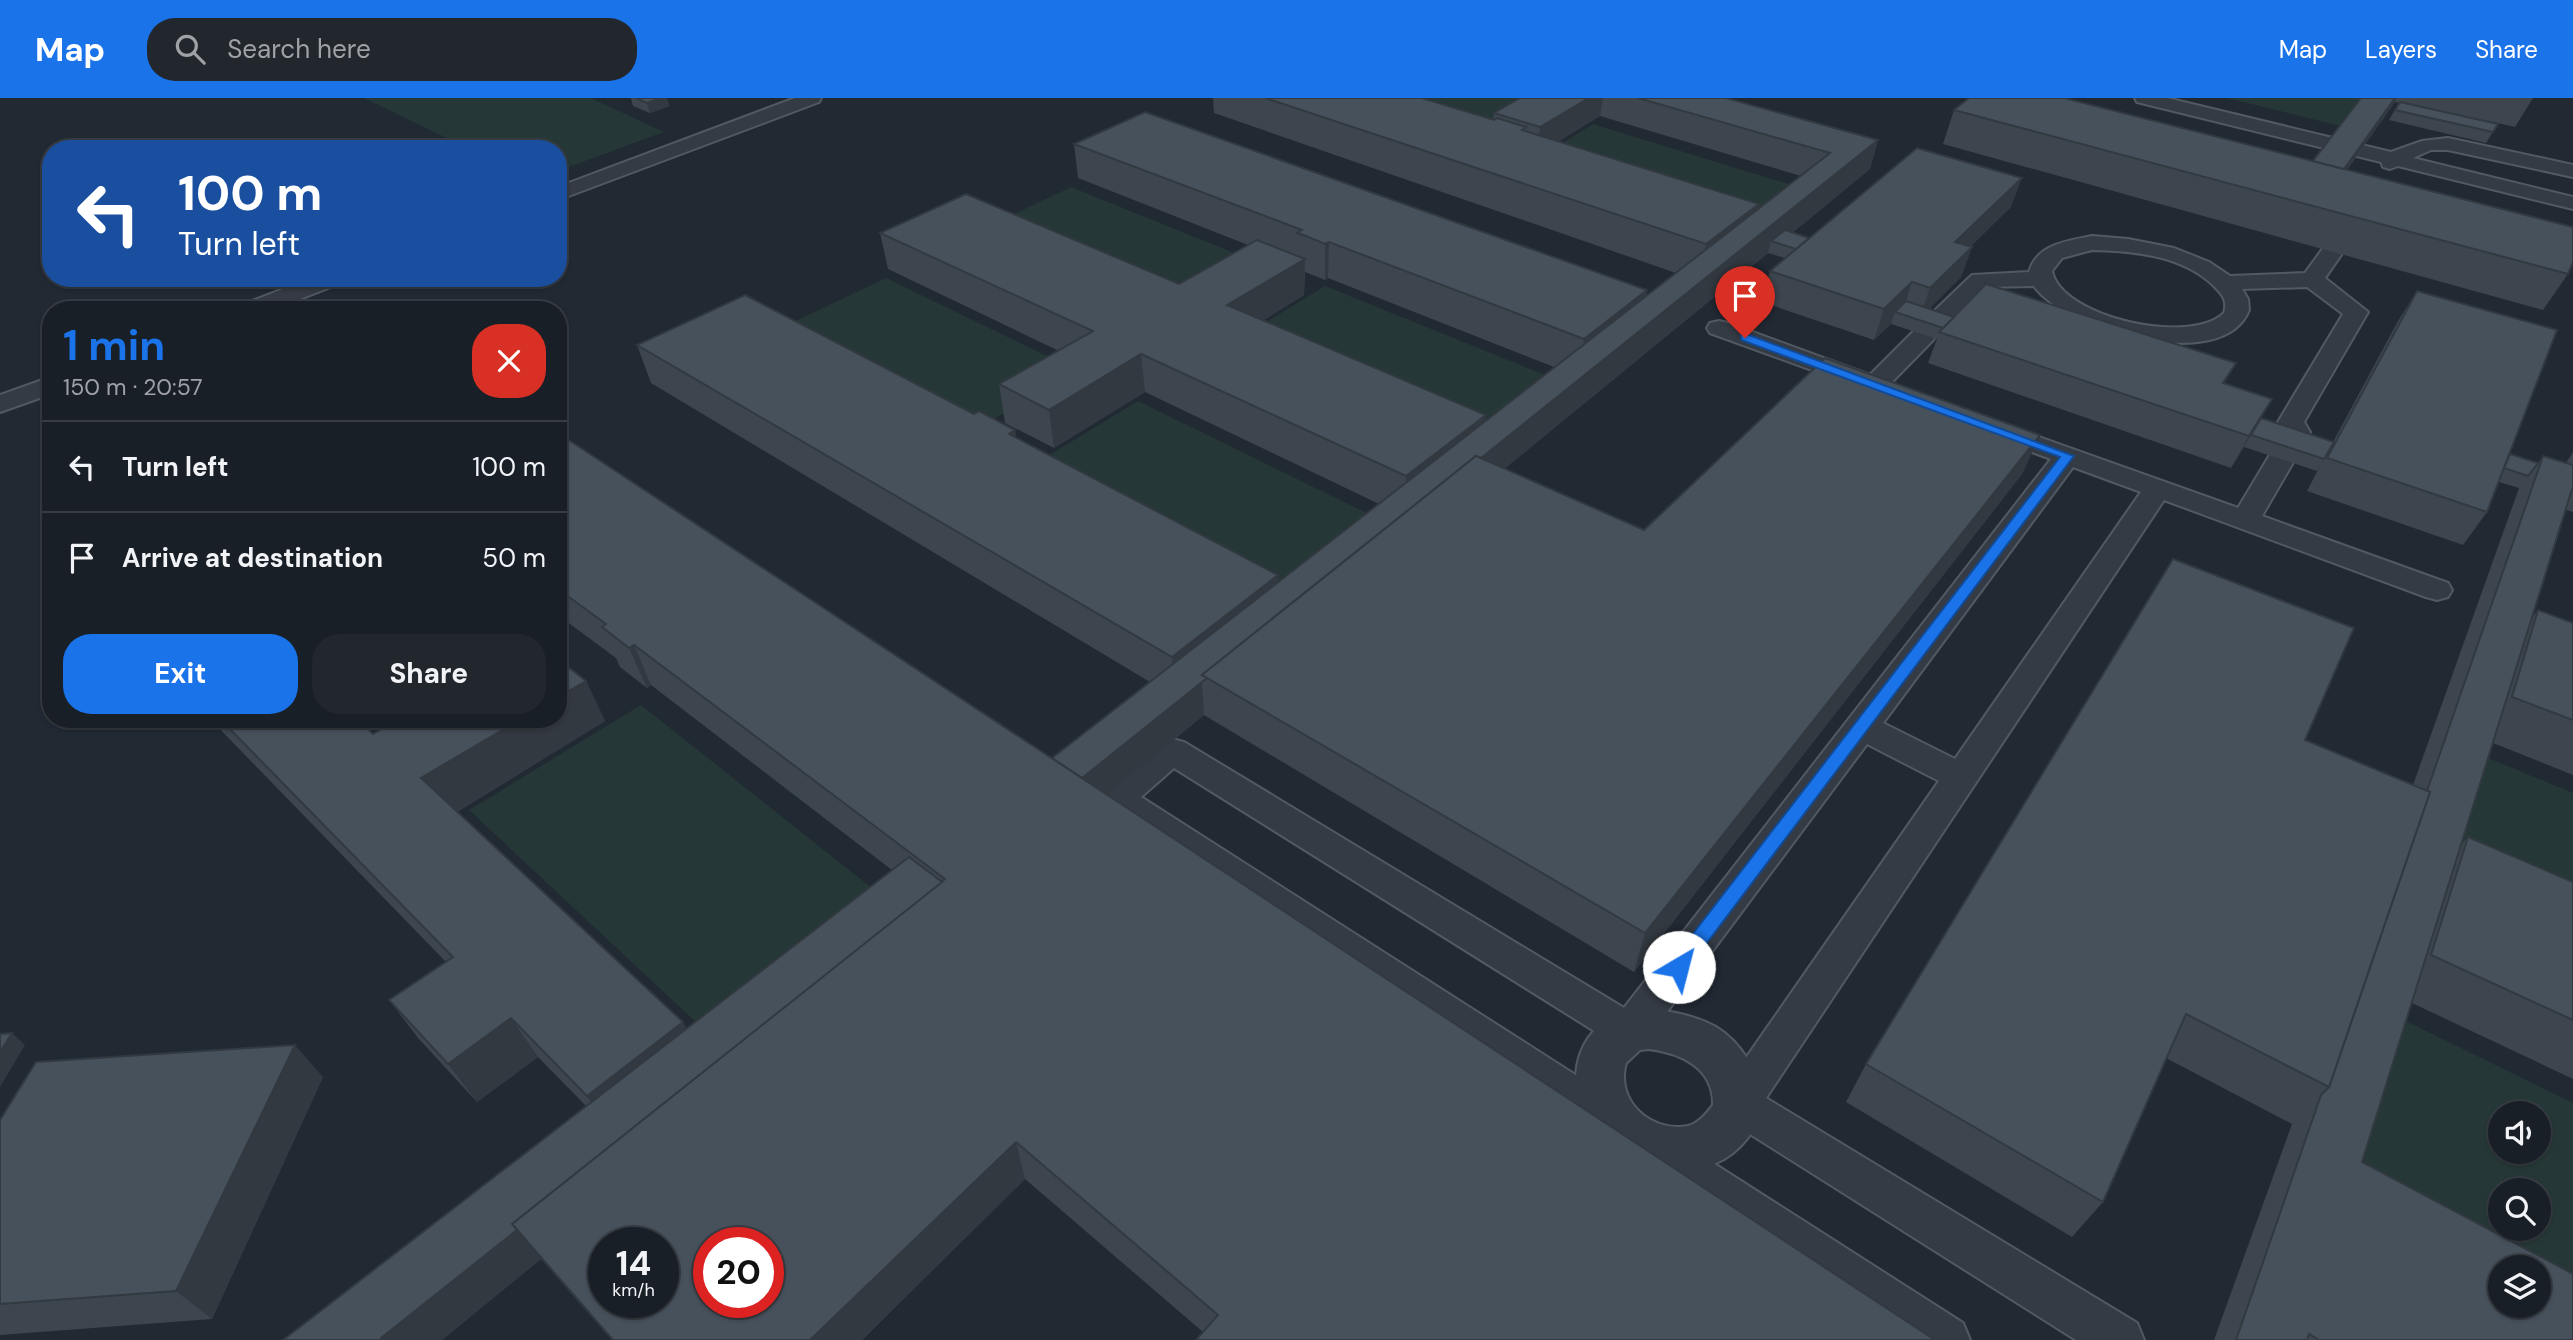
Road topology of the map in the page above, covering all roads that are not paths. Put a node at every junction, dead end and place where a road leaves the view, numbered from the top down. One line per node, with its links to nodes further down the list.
1 (812, 98): 6 (lane)
2 (2144, 98): 3 (lane)
3 (2393, 159): 4 (lane); 5 (lane); 7 (lane)
4 (2573, 171)
5 (2379, 181)
6 (567, 191)
7 (2573, 203)
8 (2332, 252): 10 (lane)
9 (2040, 279): 11 (lane); 11 (lane); 15 (lane)
10 (2312, 280): 11 (lane); 22 (lane)
11 (2225, 283)
12 (310, 287): 13 (lane)
13 (273, 301)
14 (1719, 328): 15 (lane)
15 (1875, 385): 17 (lane)
16 (42, 388): 18 (lane)
17 (1900, 395)
18 (0, 404)
19 (1965, 418): 20 (lane)
20 (2068, 456): 21 (lane); 24 (lane)
21 (2158, 488): 22 (lane); 25 (lane)
22 (2245, 520): 23 (lane)
23 (2437, 590)
24 (1861, 727): 25 (lane); 26 (lane)
25 (1961, 776): 27 (lane)
26 (1629, 1032): 27 (street); 28 (street); 28 (lane)
27 (1738, 1104): 28 (street); 30 (lane)
28 (1632, 1134): 29 (lane)
29 (1946, 1340)
30 (2120, 1340)

